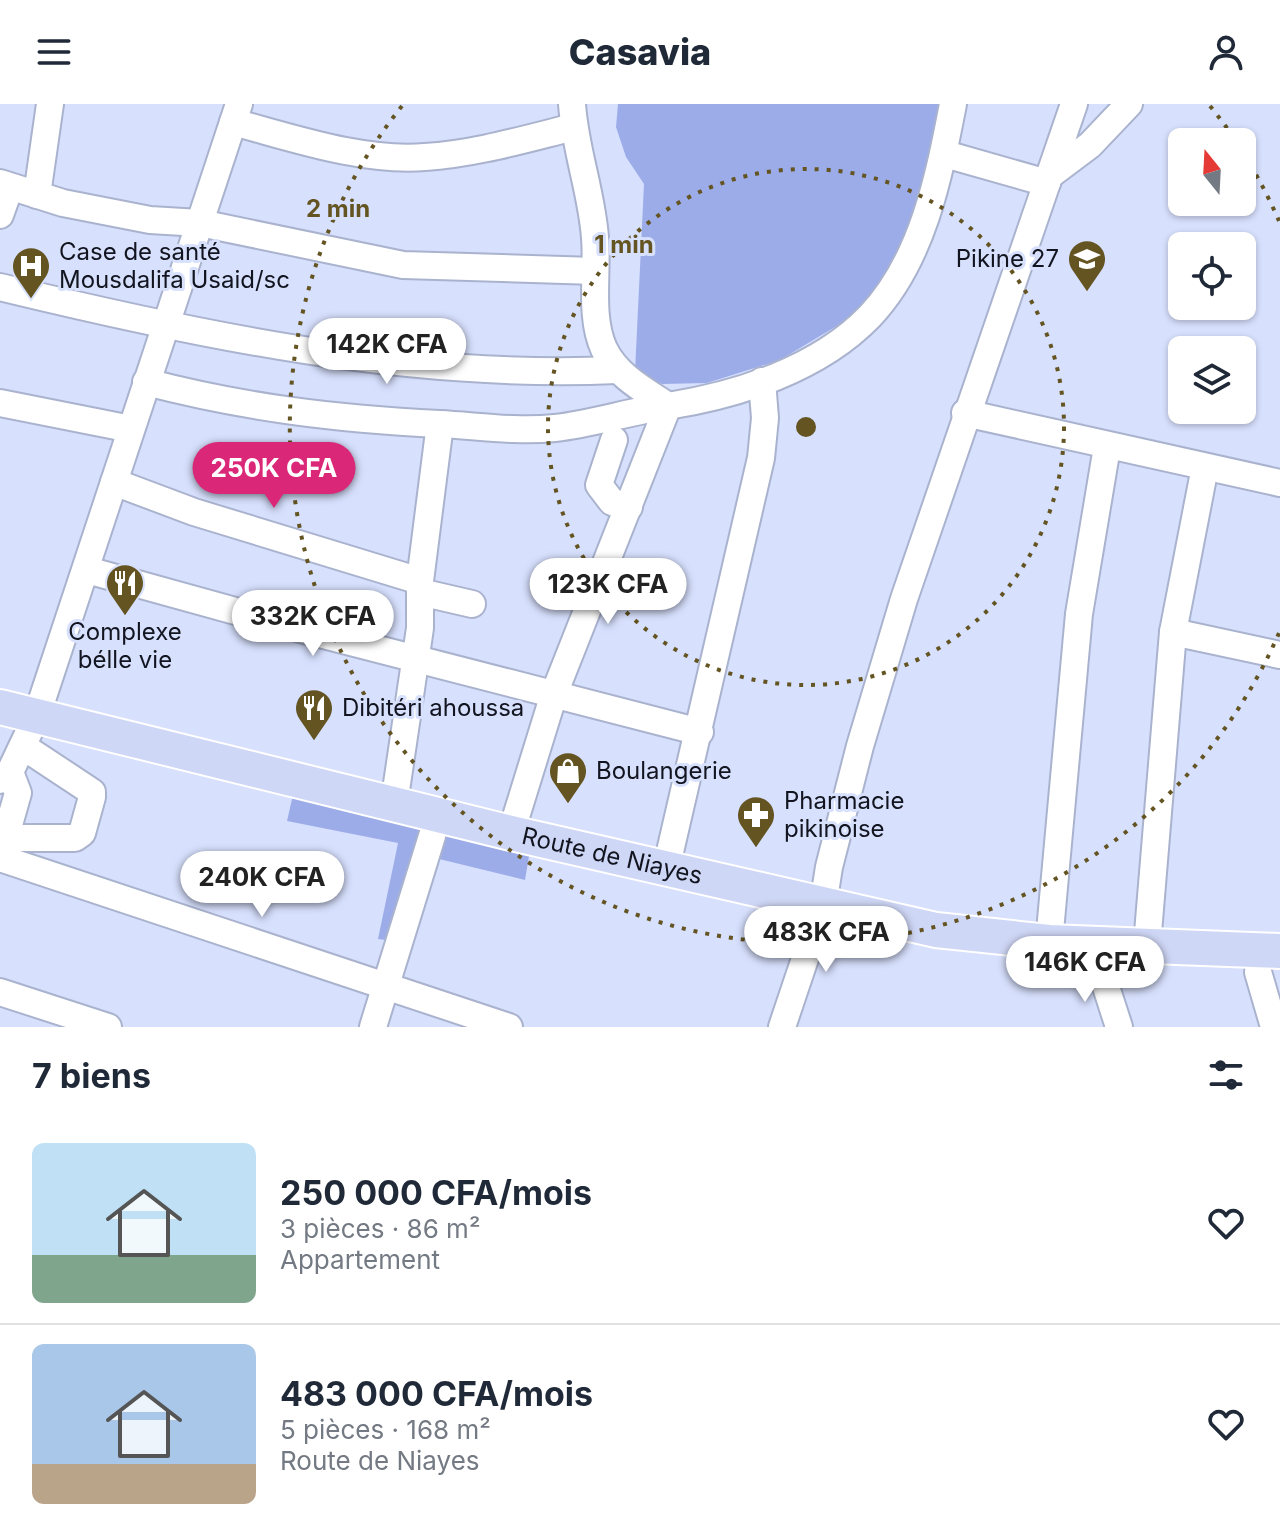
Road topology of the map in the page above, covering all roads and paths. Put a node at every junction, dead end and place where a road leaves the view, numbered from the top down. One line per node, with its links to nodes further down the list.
1 (50, 104): 10 (street)
2 (953, 104): 7 (street)
3 (1074, 104): 8 (street)
4 (1129, 104): 8 (street)
5 (236, 113): 6 (street); 12 (street)
6 (573, 115): 13 (street)
7 (945, 154): 8 (street); 17 (street)
8 (1049, 179): 21 (street)
9 (5, 185): 10 (street); 11 (street)
10 (37, 195): 12 (street)
11 (0, 215)
12 (200, 223): 13 (street); 15 (street)
13 (595, 271): 16 (street)
14 (0, 287): 15 (street)
15 (163, 326): 16 (street); 18 (street)
16 (617, 370): 20 (street)
17 (762, 381): 20 (street); 38 (street)
18 (146, 382): 22 (street); 23 (street)
19 (0, 403): 23 (street)
20 (668, 406): 22 (street); 29 (street)
21 (965, 413): 25 (street); 45 (street)
22 (440, 424): 31 (street)
23 (131, 429): 27 (street)
24 (614, 440): 29 (street)
25 (1107, 447): 26 (street); 46 (street)
26 (1205, 467): 28 (street); 33 (street)
27 (114, 482): 30 (street); 31 (street)
28 (1280, 483)
29 (629, 507): 36 (street)
30 (87, 570): 35 (street); 39 (street)
31 (420, 586): 32 (street); 35 (street)
32 (472, 604)
33 (1173, 632): 34 (street); 47 (street)
34 (1279, 652)
35 (414, 657): 36 (street); 40 (street)
36 (554, 694): 38 (street); 41 (street)
37 (0, 707): 39 (main road, Route de Niayes)
38 (700, 732): 44 (street)
39 (15, 748): 40 (main road, Route de Niayes); 42 (main road, Route de Niayes); 43 (street); 43 (street)
40 (394, 804): 41 (main road, Route de Niayes)
41 (511, 833): 44 (main road, Route de Niayes)
42 (432, 836): 45 (main road, Route de Niayes); 50 (street)
43 (2, 850): 50 (street)
44 (666, 869): 45 (main road, Route de Niayes)
45 (820, 914): 46 (main road, Route de Niayes); 49 (main road, Route de Niayes); 55 (street)
46 (1049, 942): 47 (main road, Route de Niayes)
47 (1147, 945): 48 (main road, Route de Niayes)
48 (1270, 961): 49 (main road, Route de Niayes); 57 (street)
49 (1099, 965): 56 (street)
50 (387, 987): 53 (street); 54 (street)
51 (0, 992): 52 (street)
52 (108, 1027)
53 (373, 1027)
54 (509, 1027)
55 (782, 1027)
56 (1119, 1027)
57 (1274, 1027)

